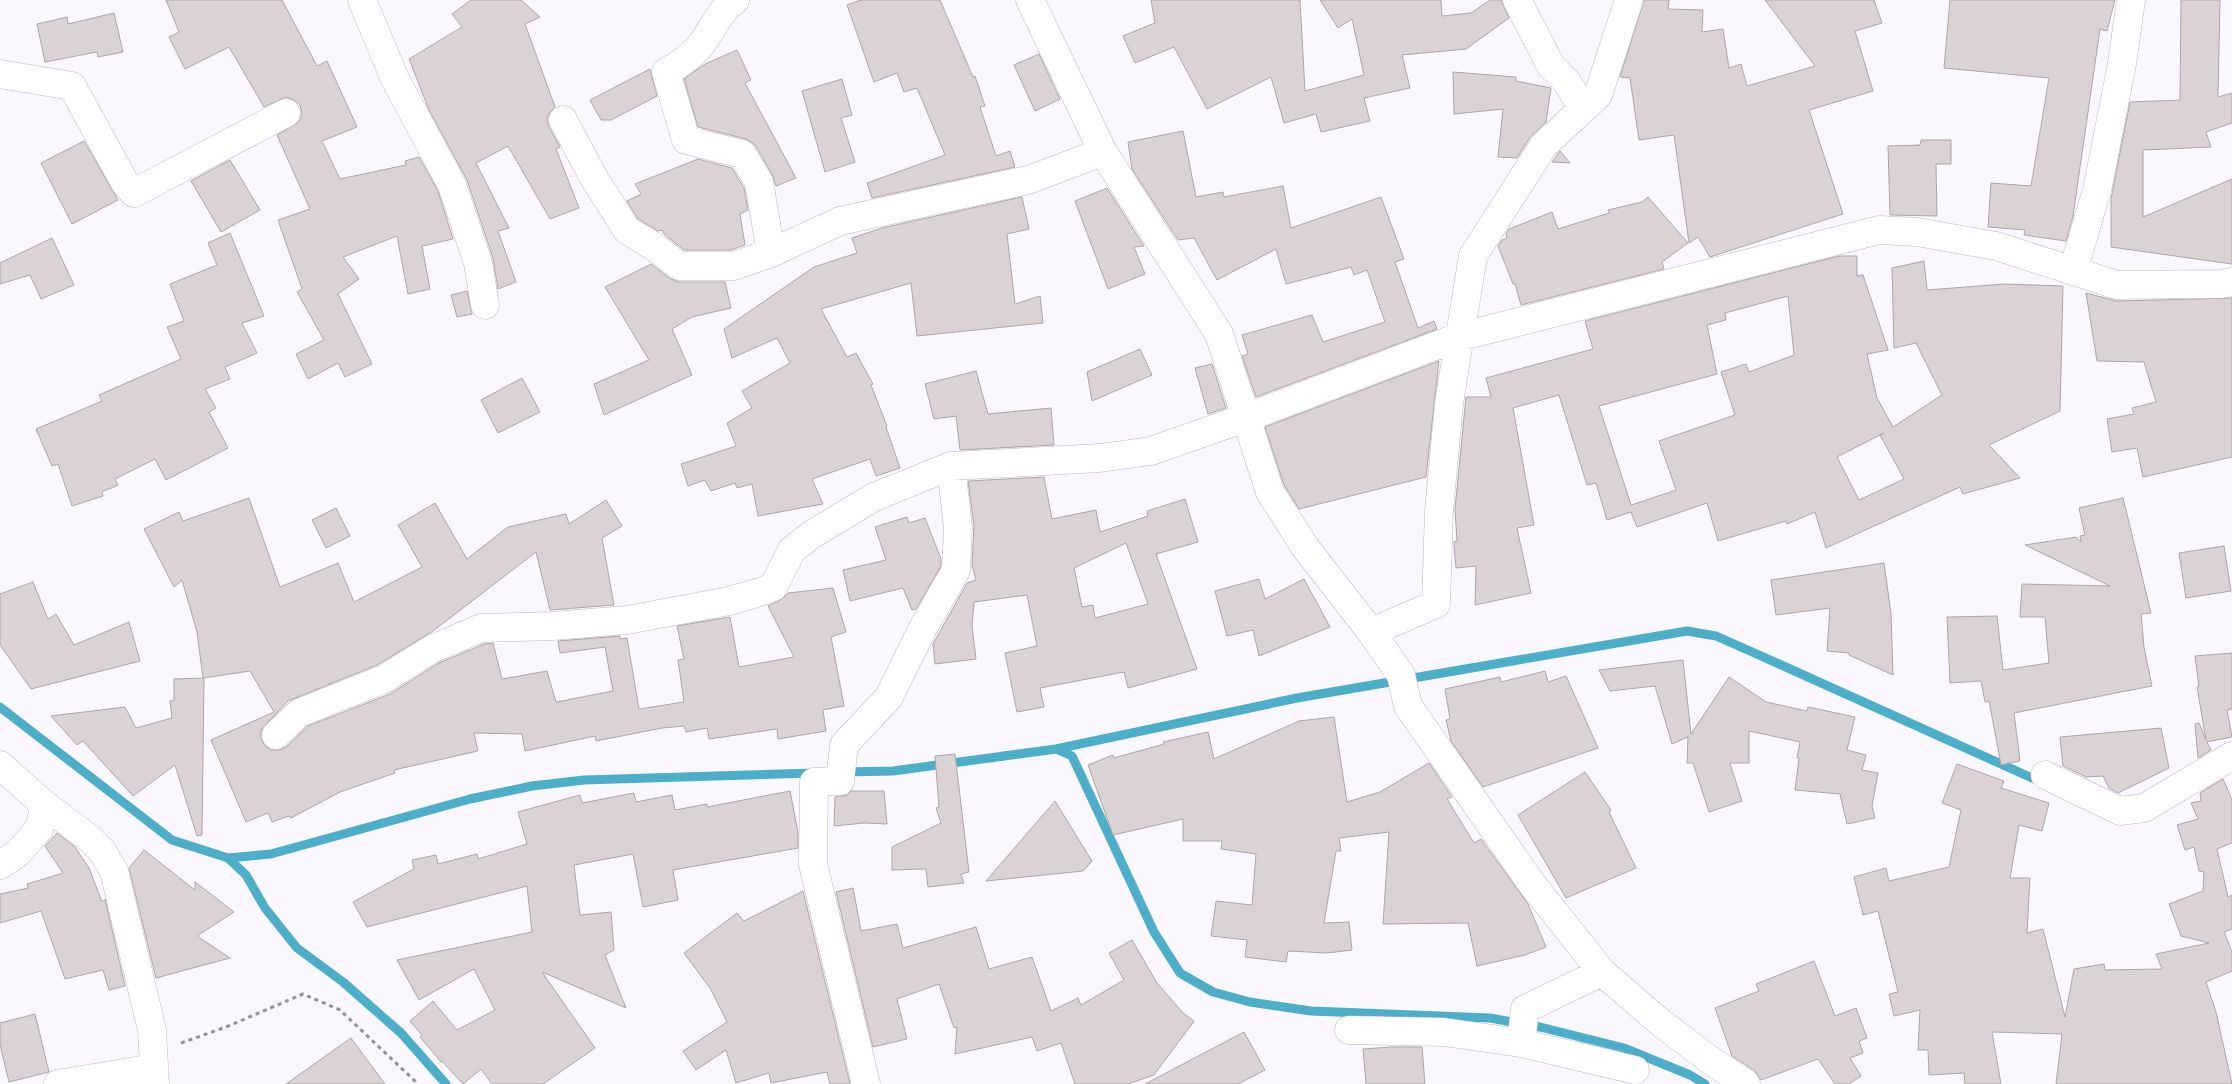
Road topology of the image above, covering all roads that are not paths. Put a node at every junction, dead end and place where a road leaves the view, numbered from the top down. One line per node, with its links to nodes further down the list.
1 (362, 0): 15 (street)
2 (736, 0): 12 (street)
3 (1030, 0): 11 (street)
4 (1517, 0): 8 (street)
5 (1629, 0): 8 (street)
6 (2131, 0): 13 (street)
7 (0, 74): 9 (street)
8 (1583, 109): 16 (street)
9 (286, 113)
10 (563, 120): 12 (street)
11 (1103, 152): 12 (street); 17 (street)
12 (772, 253)
13 (2074, 271): 14 (street); 16 (street)
14 (2232, 282)
15 (485, 305)
16 (1459, 337): 17 (street); 19 (street)
17 (1245, 418): 18 (street); 19 (street)
18 (951, 466): 20 (street); 32 (street)
19 (1371, 632): 26 (street)
20 (276, 735)
21 (2232, 756): 23 (street)
22 (0, 765): 24 (street)
23 (2045, 775)
24 (44, 805): 25 (street); 29 (street)
25 (0, 865)
26 (1602, 972): 28 (street); 33 (street)
27 (1349, 1030): 28 (street)
28 (1521, 1043): 30 (street)
29 (154, 1068): 31 (street)
30 (1635, 1070)
31 (58, 1084)
32 (866, 1084)
33 (1746, 1084)

